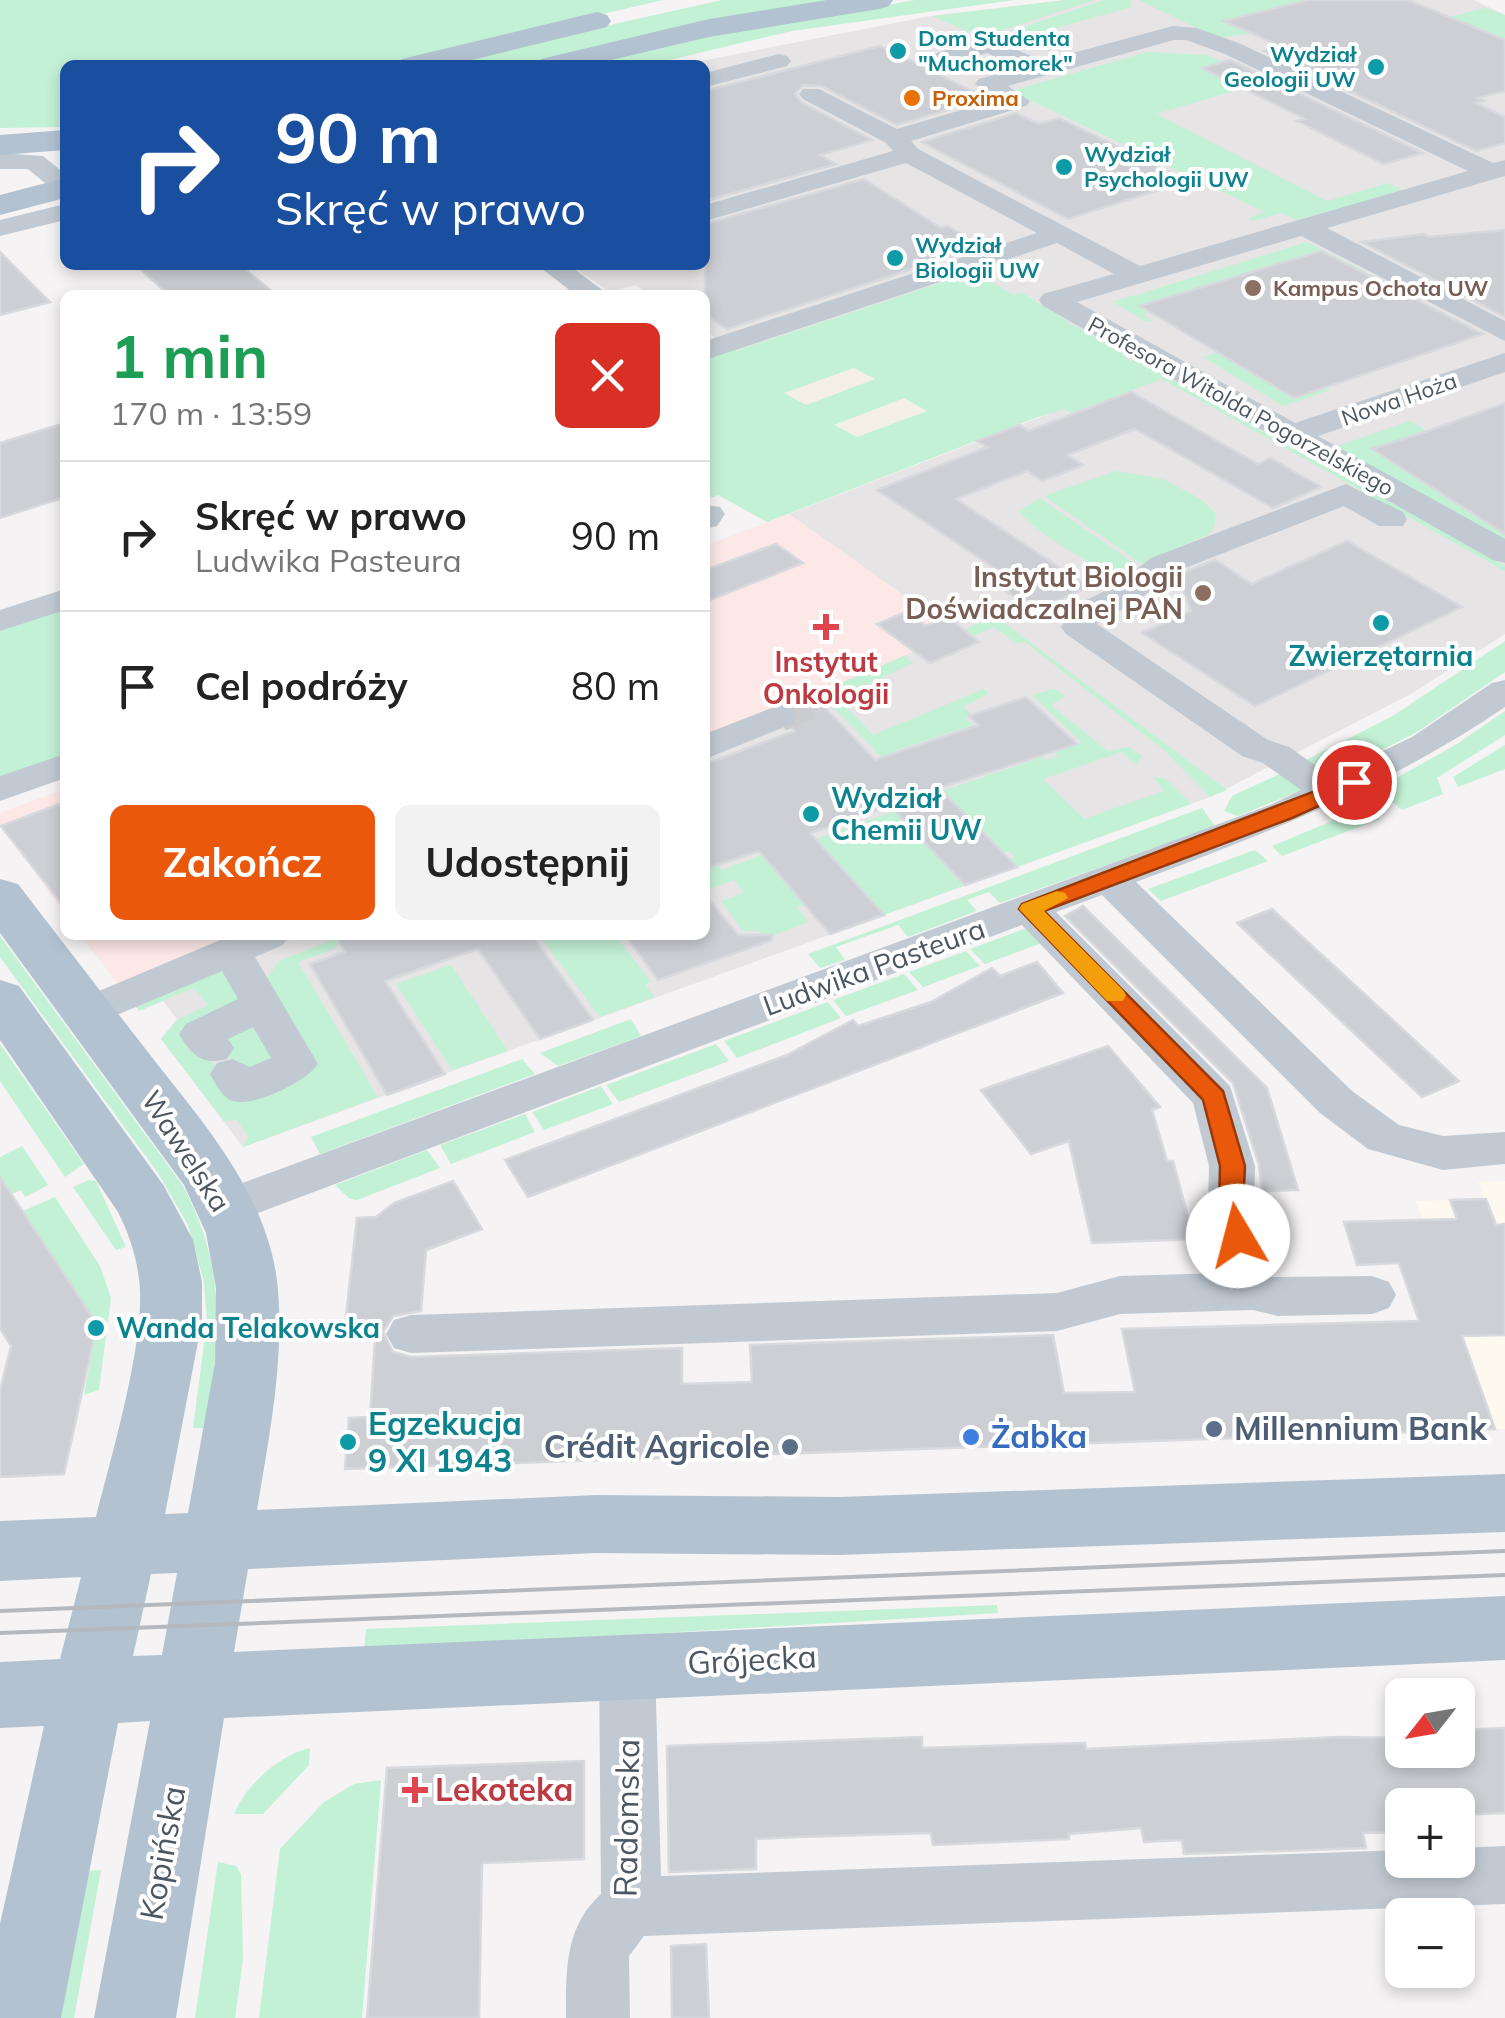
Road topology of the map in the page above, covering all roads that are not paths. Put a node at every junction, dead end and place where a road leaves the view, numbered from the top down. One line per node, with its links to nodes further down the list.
1 (879, 0): 4 (main road)
2 (626, 14): 3 (main road)
3 (434, 60)
4 (573, 60)
5 (779, 61): 7 (street)
6 (1040, 69): 8 (street); 8 (street); 17 (street)
7 (710, 79)
8 (987, 84): 11 (street)
9 (811, 94): 14 (street)
10 (1033, 117): 11 (street)
11 (925, 129): 14 (street)
12 (60, 140): 13 (main road)
13 (0, 145)
14 (902, 146): 16 (street); 27 (street)
15 (0, 161): 18 (street)
16 (870, 166): 19 (street); 23 (street)
17 (1488, 173): 21 (street); 25 (street)
18 (60, 183)
19 (904, 184)
20 (60, 188): 22 (main road)
21 (1504, 197)
22 (0, 204)
23 (710, 211)
24 (60, 214): 28 (street)
25 (1301, 225): 31 (street); 33 (street)
26 (987, 229): 29 (street)
27 (1059, 234): 29 (street); 31 (street)
28 (1, 235)
29 (1020, 247): 34 (street)
30 (559, 270): 32 (street)
31 (1135, 274): 36 (street, Profesora Witolda Pogorzelskiego)
32 (588, 290)
33 (1505, 332)
34 (710, 349)
35 (1505, 362): 36 (street, Nowa Hoża)
36 (1293, 434): 37 (street, Profesora Witolda Pogorzelskiego)
37 (1505, 553)
38 (1505, 582): 46 (street)
39 (60, 601): 40 (street)
40 (0, 620)
41 (1505, 690): 46 (street, Ludwika Pasteura)
42 (779, 716): 43 (street)
43 (710, 746)
44 (60, 767): 45 (street)
45 (0, 789)
46 (1331, 793): 47 (street, Ludwika Pasteura)
47 (1109, 879): 49 (street, Ludwika Pasteura); 54 (street)
48 (0, 896): 53 (main road, Wawelska)
49 (1030, 909): 55 (street, Ludwika Pasteura); 56 (street)
50 (250, 943): 51 (street); 53 (street)
51 (262, 1005): 51 (street)
52 (4, 1009): 61 (main road)
53 (88, 1012): 55 (main road, Wawelska)
54 (1505, 1148)
55 (226, 1206): 60 (main road, Wawelska)
56 (1253, 1291): 57 (street); 58 (street)
57 (1372, 1294)
58 (411, 1334)
59 (1505, 1503): 60 (main road)
60 (218, 1539): 61 (main road); 65 (main road, Wawelska)
61 (123, 1544): 62 (main road); 66 (main road)
62 (0, 1551)
63 (1505, 1628): 64 (main road, Grójecka)
64 (627, 1667): 65 (main road, Grójecka); 69 (street, Radomska)
65 (192, 1688): 66 (main road, Grójecka); 71 (main road, Kopińska)
66 (88, 1692): 67 (main road, Grójecka); 70 (main road)
67 (0, 1695)
68 (1505, 1875): 69 (street)
69 (632, 1906): 72 (street, Radomska)
70 (20, 2018)
71 (136, 2018)
72 (598, 2018)

